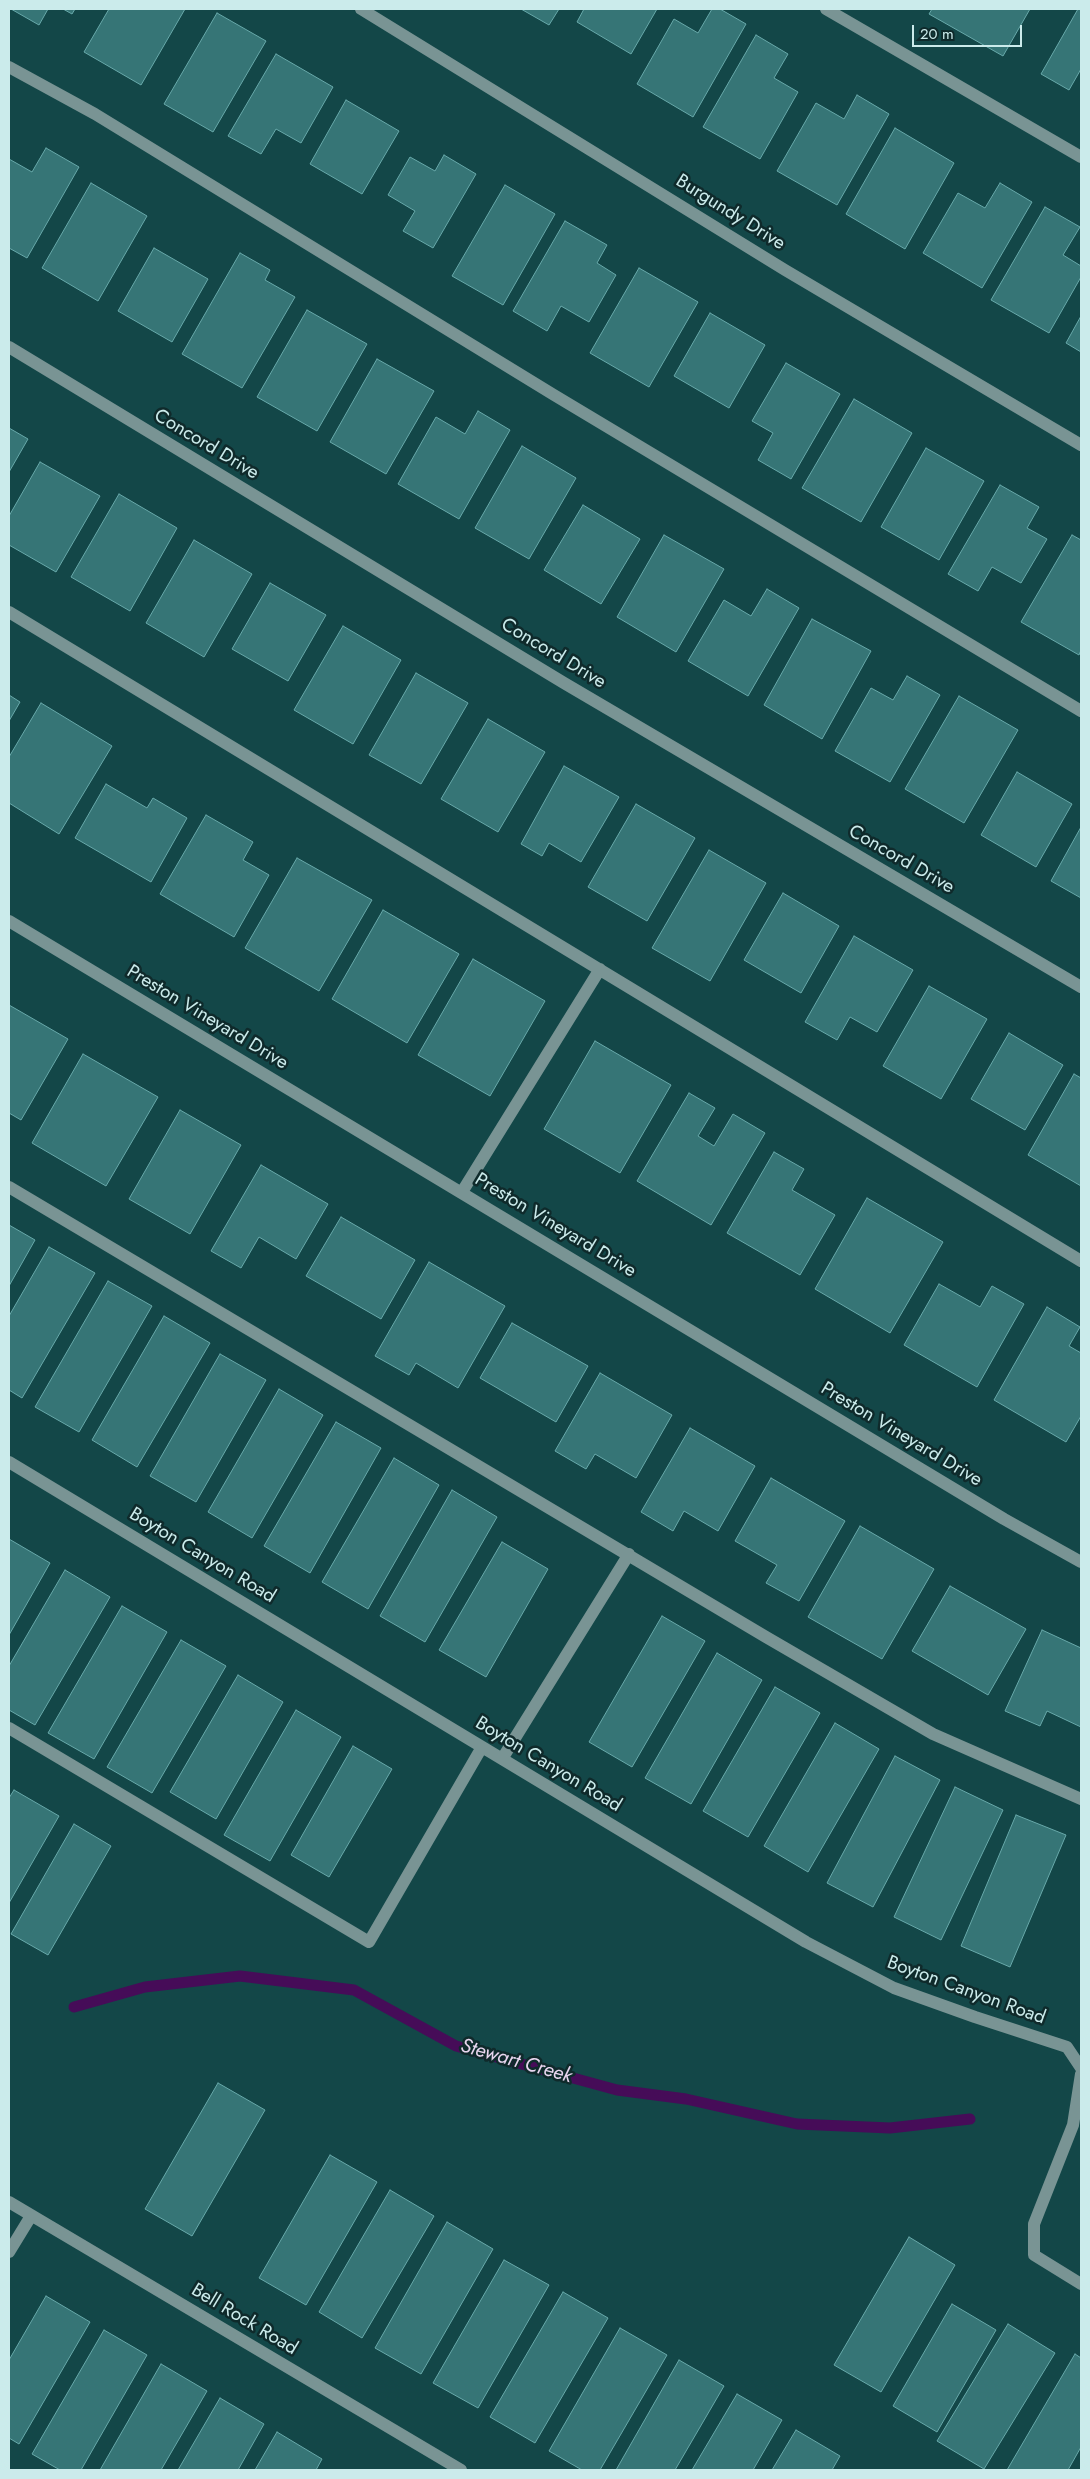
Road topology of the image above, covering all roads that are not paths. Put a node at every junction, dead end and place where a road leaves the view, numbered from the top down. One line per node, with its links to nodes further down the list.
1 (361, 9): 6 (street, Burgundy Drive)
2 (826, 9): 4 (street)
3 (9, 67): 8 (street)
4 (1081, 157)
5 (9, 347): 11 (street, Concord Drive)
6 (1081, 445)
7 (9, 612): 10 (street)
8 (1081, 711)
9 (9, 921): 13 (street, Preston Vineyard Drive)
10 (600, 969): 13 (street); 14 (street)
11 (1081, 987)
12 (9, 1186): 16 (street)
13 (462, 1192): 17 (street, Preston Vineyard Drive)
14 (1081, 1261)
15 (9, 1462): 19 (street, Boyton Canyon Road)
16 (629, 1554): 20 (street); 21 (street)
17 (1081, 1562)
18 (9, 1728): 19 (street)
19 (482, 1747): 20 (street, Boyton Canyon Road)
20 (502, 1759): 22 (street, Boyton Canyon Road)
21 (1081, 1799)
22 (1081, 2068)
23 (1081, 2074): 27 (street)
24 (9, 2202): 25 (street, Bell Rock Road)
25 (31, 2216): 26 (street); 28 (street, Bell Rock Road)
26 (9, 2252)
27 (1081, 2284)
28 (461, 2470)

